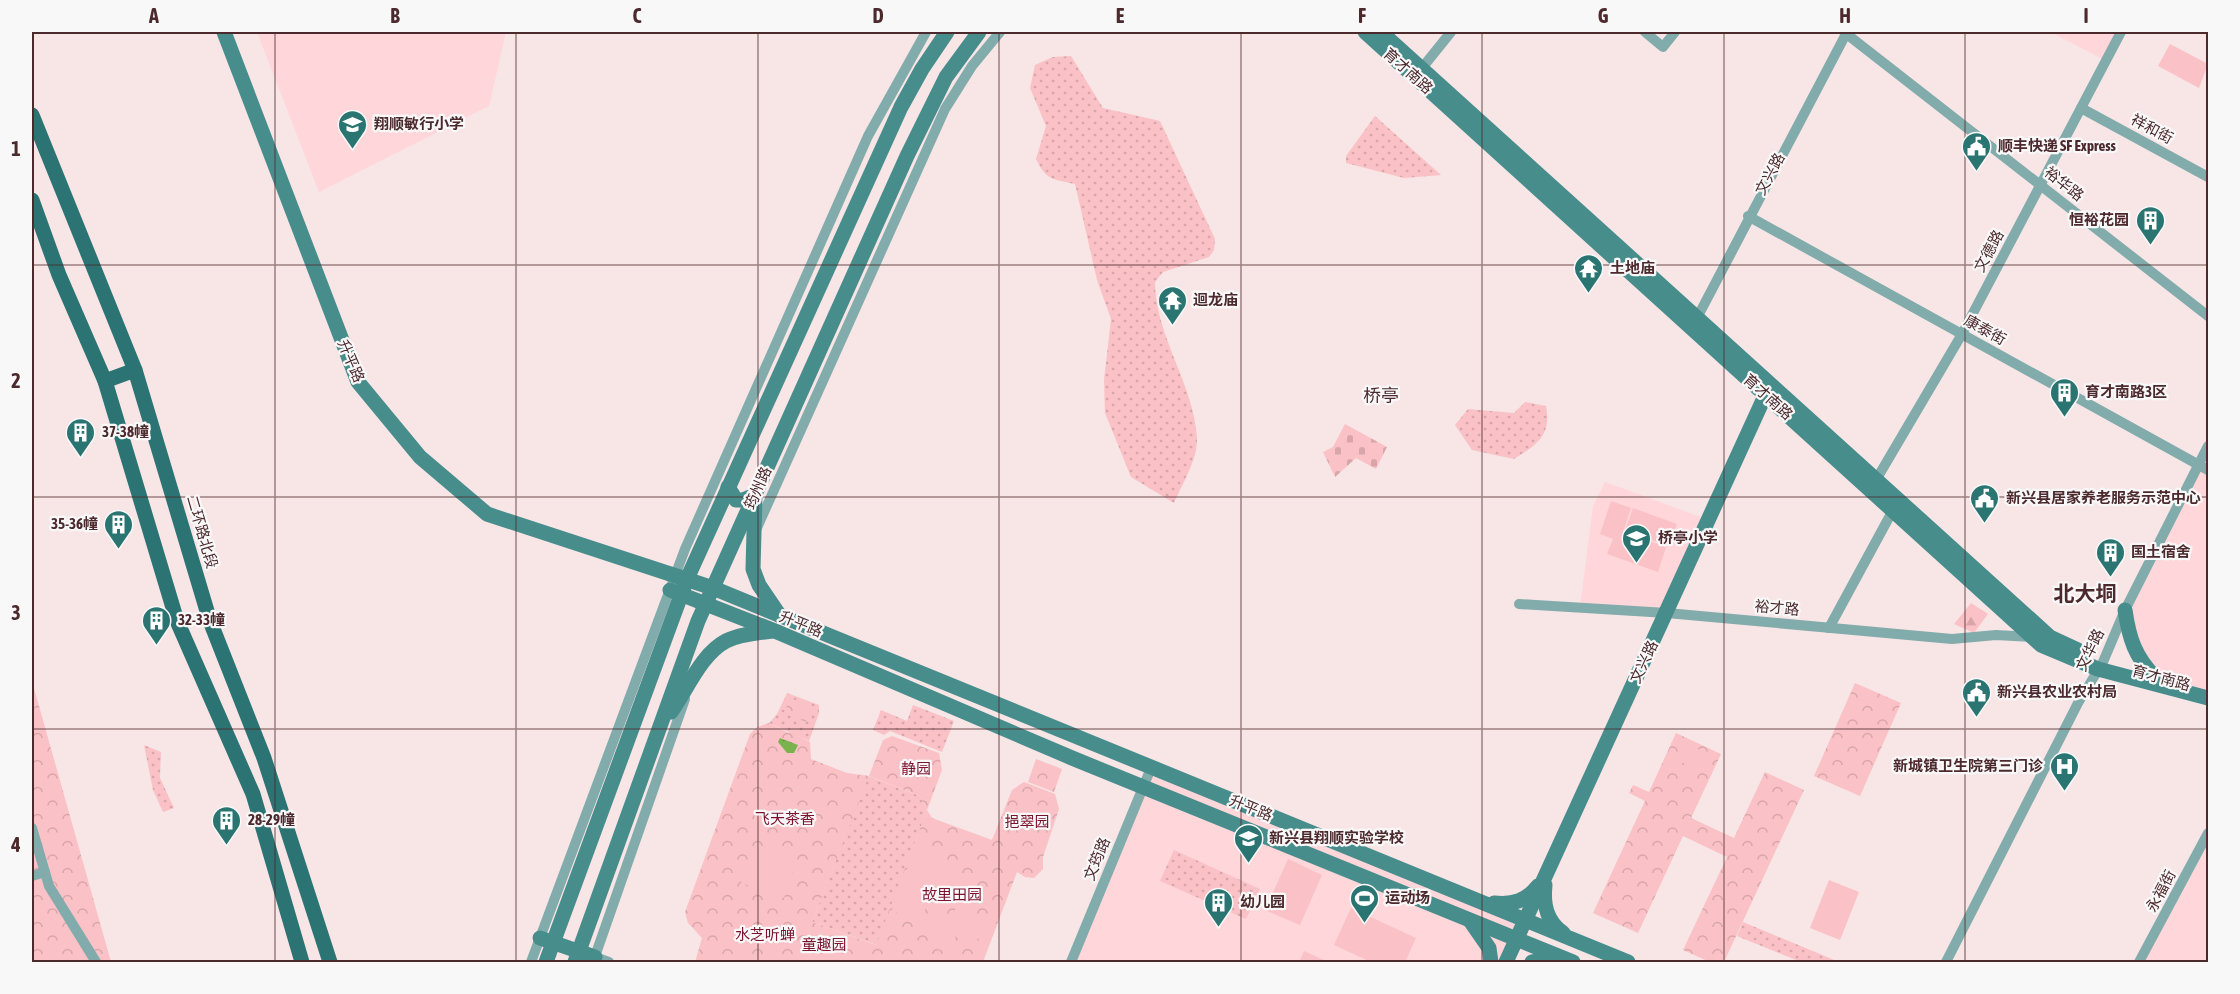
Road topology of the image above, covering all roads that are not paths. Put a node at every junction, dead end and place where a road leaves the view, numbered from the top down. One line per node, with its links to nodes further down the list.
1 (224, 32): 33 (street, 升平路)
2 (926, 32): 33 (street)
3 (947, 32): 29 (street, 筠州路)
4 (979, 32): 30 (street, 筠州路)
5 (1000, 32): 32 (street)
6 (1365, 32): 25 (street, 育才南路)
7 (1381, 32): 13 (street, 育才南路)
8 (1450, 32): 13 (street)
9 (1645, 32): 10 (street)
10 (1675, 32)
11 (1845, 32): 17 (street, 裕华路); 19 (street, 文兴路)
12 (2121, 32): 14 (street, 文德路)
13 (1422, 68): 21 (street, 育才南路)
14 (2081, 108): 16 (street, 祥和街); 17 (street, 文德路)
15 (32, 115): 23 (main road, 二环路北段)
16 (2208, 177)
17 (2040, 185): 20 (street, 裕华路); 22 (street, 文德路)
18 (32, 200): 24 (main road)
19 (1748, 216): 21 (street, 文兴路); 22 (street, 康泰街)
20 (2208, 316)
21 (1697, 318): 25 (street, 育才南路)
22 (1962, 334): 27 (street, 康泰街); 28 (street, 文德路)
23 (135, 370): 24 (main road); 57 (main road, 二环路北段)
24 (105, 381): 59 (main road)
25 (1767, 389): 28 (street, 育才南路); 31 (street, 育才南路); 39 (street, 文兴路)
26 (2208, 446): 27 (street, 文华路)
27 (2204, 467): 38 (street, 文华路)
28 (1876, 480): 44 (street, 育才南路)
29 (728, 487): 30 (street); 33 (street, 筠州路)
30 (754, 495): 32 (street); 34 (street, 筠州路)
31 (1893, 510): 41 (street); 43 (street, 育才南路)
32 (755, 533): 40 (street)
33 (681, 577): 34 (street, 升平路); 35 (street, 筠州路)
34 (713, 588): 36 (street, 筠州路); 40 (street, 升平路)
35 (676, 592): 36 (street, 升平路); 62 (street, 筠州路)
36 (706, 603): 42 (street, 升平路); 49 (street, 筠州路)
37 (1519, 604): 39 (street, 裕才路)
38 (2125, 610): 44 (street, 文华路); 45 (street)
39 (1667, 613): 41 (street, 裕才路); 56 (street, 文兴路)
40 (780, 616): 50 (street, 升平路)
41 (1829, 628): 43 (street, 裕才路)
42 (774, 631): 46 (street); 51 (street, 升平路)
43 (2033, 637): 44 (street, 育才南路)
44 (2101, 665): 45 (street, 育才南路); 48 (street, 育才南路); 79 (street, 文华路)
45 (2155, 677): 47 (street, 育才南路)
46 (689, 687): 49 (street); 67 (street)
47 (2208, 691)
48 (2208, 699)
49 (660, 726): 65 (street, 筠州路)
50 (1151, 768): 51 (street, 文筠路); 58 (street, 升平路)
51 (1143, 787): 60 (street, 升平路); 73 (street, 文筠路)
52 (32, 828): 54 (street)
53 (2208, 833): 80 (street, 永福街)
54 (45, 872): 55 (street); 68 (street)
55 (32, 876)
56 (1546, 876): 58 (street); 61 (street, 文兴路); 64 (street)
57 (310, 900): 59 (main road); 70 (main road, 二环路北段)
58 (1481, 903): 61 (street, 升平路)
59 (287, 910): 69 (main road)
60 (1469, 920): 63 (street, 升平路); 74 (street)
61 (1526, 921): 63 (street, 文兴路); 64 (street, 升平路)
62 (546, 940): 65 (street); 71 (street); 72 (street, 筠州路)
63 (1517, 940): 66 (street, 升平路); 75 (street, 文兴路); 76 (street, 文兴路)
64 (1576, 941): 78 (street, 升平路)
65 (577, 957): 67 (street)
66 (1568, 960): 77 (street)
67 (599, 961)
68 (96, 963)
69 (302, 963)
70 (330, 963)
71 (531, 963)
72 (546, 963)
73 (1071, 963)
74 (1491, 963)
75 (1506, 963)
76 (1512, 963)
77 (1532, 963)
78 (1628, 963)
79 (1946, 963)
80 (2139, 963)

